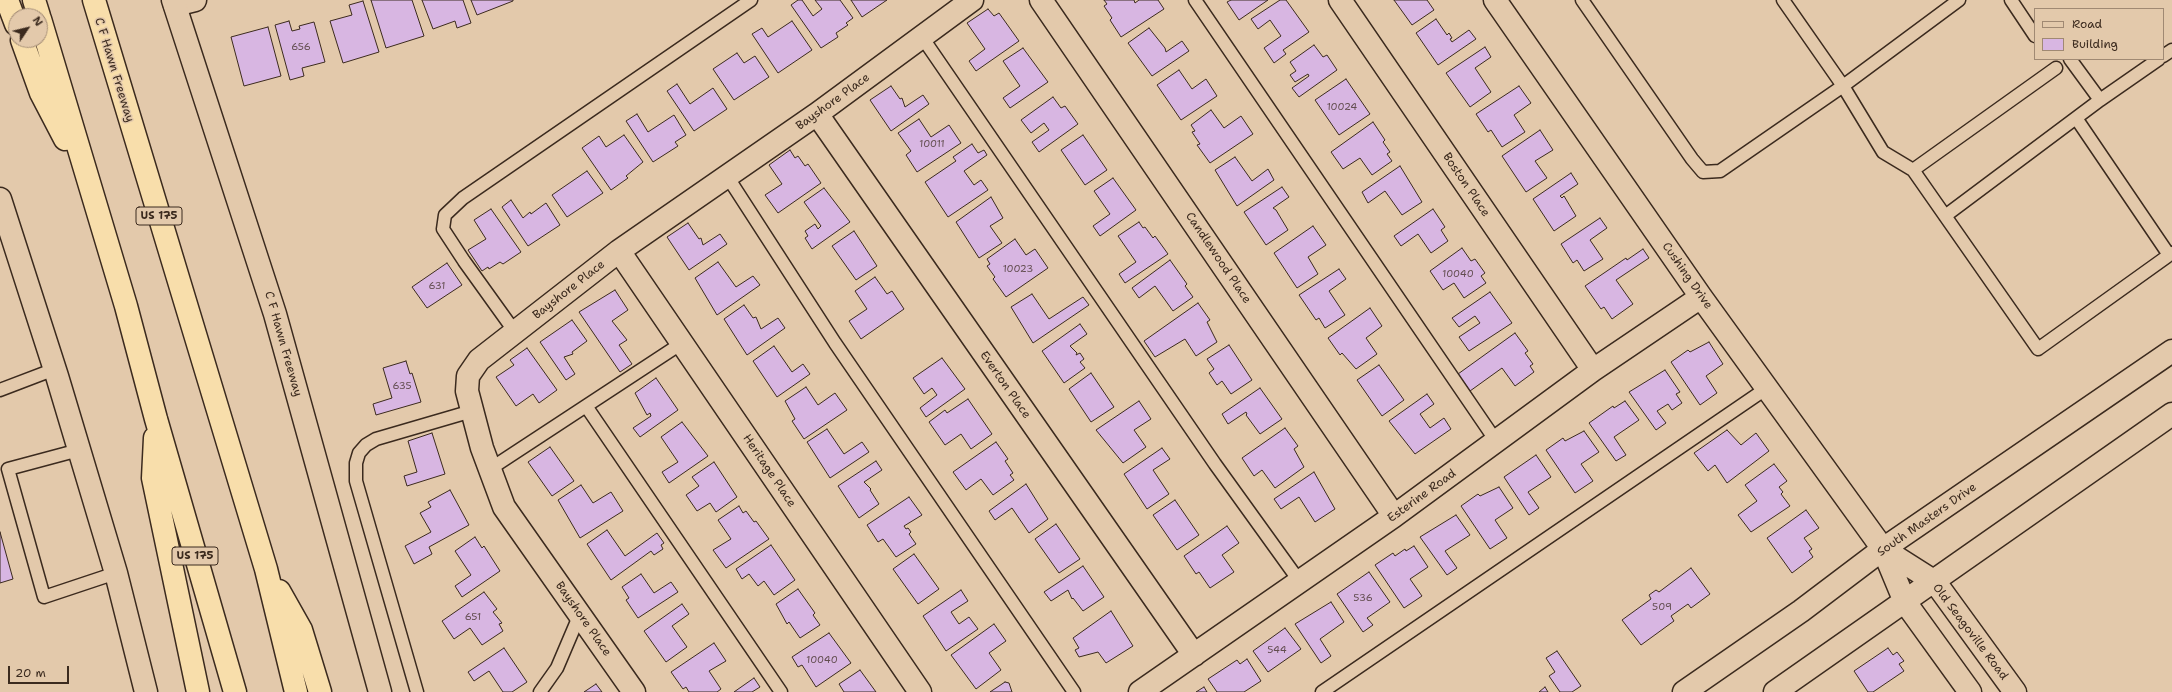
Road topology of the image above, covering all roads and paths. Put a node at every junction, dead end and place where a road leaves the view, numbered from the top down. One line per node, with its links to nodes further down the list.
1 (94, 0): 49 (highway, C F Hawn Freeway / US 175)
2 (751, 0): 33 (lane)
3 (972, 0): 14 (street, Bayshore Place)
4 (1041, 0): 47 (street, Candlewood Place)
5 (1195, 0): 44 (lane)
6 (1340, 0): 37 (street, Boston Place)
7 (1495, 0): 32 (street, Cushing Drive)
8 (1582, 0): 21 (lane)
9 (1783, 0): 21 (lane)
10 (1959, 0): 21 (lane)
11 (2011, 0): 13 (lane)
12 (181, 2): 61 (street, C F Hawn Freeway)
13 (2034, 34)
14 (922, 37): 23 (street, Bayshore Place); 51 (lane)
15 (48, 44): 27 (highway, US 175)
16 (25, 48): 27 (highway)
17 (2065, 60): 20 (lane)
18 (2070, 60): 22 (lane)
19 (2158, 60): 22 (lane)
20 (2053, 63): 25 (lane)
21 (1843, 86): 25 (lane)
22 (2100, 100): 24 (lane)
23 (817, 114): 26 (street, Bayshore Place); 55 (street, Everton Place)
24 (2076, 118): 29 (lane); 31 (lane)
25 (1913, 170): 29 (lane)
26 (727, 176): 30 (street, Bayshore Place); 67 (lane)
27 (90, 187): 43 (highway, US 175)
28 (0, 198): 36 (street)
29 (1944, 216): 31 (lane)
30 (619, 250): 33 (street, Bayshore Place); 34 (street, Heritage Place)
31 (2171, 254)
32 (1702, 297): 37 (street, Esterine Road); 38 (street, Cushing Drive)
33 (515, 332): 41 (street, Bayshore Place)
34 (682, 343): 40 (lane); 66 (street, Heritage Place)
35 (2172, 351): 48 (street, South Masters Drive)
36 (55, 369): 39 (lane); 45 (street)
37 (1593, 370): 44 (street, Esterine Road)
38 (1768, 388): 48 (street, Cushing Drive); 69 (lane)
39 (0, 390)
40 (586, 406): 46 (lane); 65 (lane)
41 (472, 411): 46 (street, Bayshore Place); 62 (lane)
42 (2172, 414): 52 (street)
43 (156, 419): 57 (highway); 58 (highway, US 175)
44 (1496, 441): 47 (street, Esterine Road)
45 (79, 450): 50 (street); 50 (lane)
46 (490, 469): 54 (street, Bayshore Place)
47 (1394, 516): 51 (street, Esterine Road)
48 (1883, 549): 52 (street, Old Seagoville Road); 53 (street); 70 (street, South Masters Drive)
49 (266, 569): 59 (highway, C F Hawn Freeway / US 175); 60 (highway)
50 (116, 573): 56 (street)
51 (1300, 582): 55 (street, Esterine Road)
52 (1935, 582): 53 (street); 73 (street, Old Seagoville Road)
53 (1905, 602): 71 (street); 72 (street)
54 (580, 614): 63 (lane); 64 (street, Bayshore Place)
55 (1194, 655): 68 (street, Esterine Road)
56 (146, 692)
57 (198, 692)
58 (235, 692)
59 (296, 692)
60 (320, 692)
61 (380, 692)
62 (417, 692)
63 (540, 692)
64 (634, 692)
65 (781, 692)
66 (920, 692)
67 (1074, 692)
68 (1140, 692)
69 (1322, 692)
70 (1684, 692)
71 (1775, 692)
72 (1970, 692)
73 (2015, 692)

